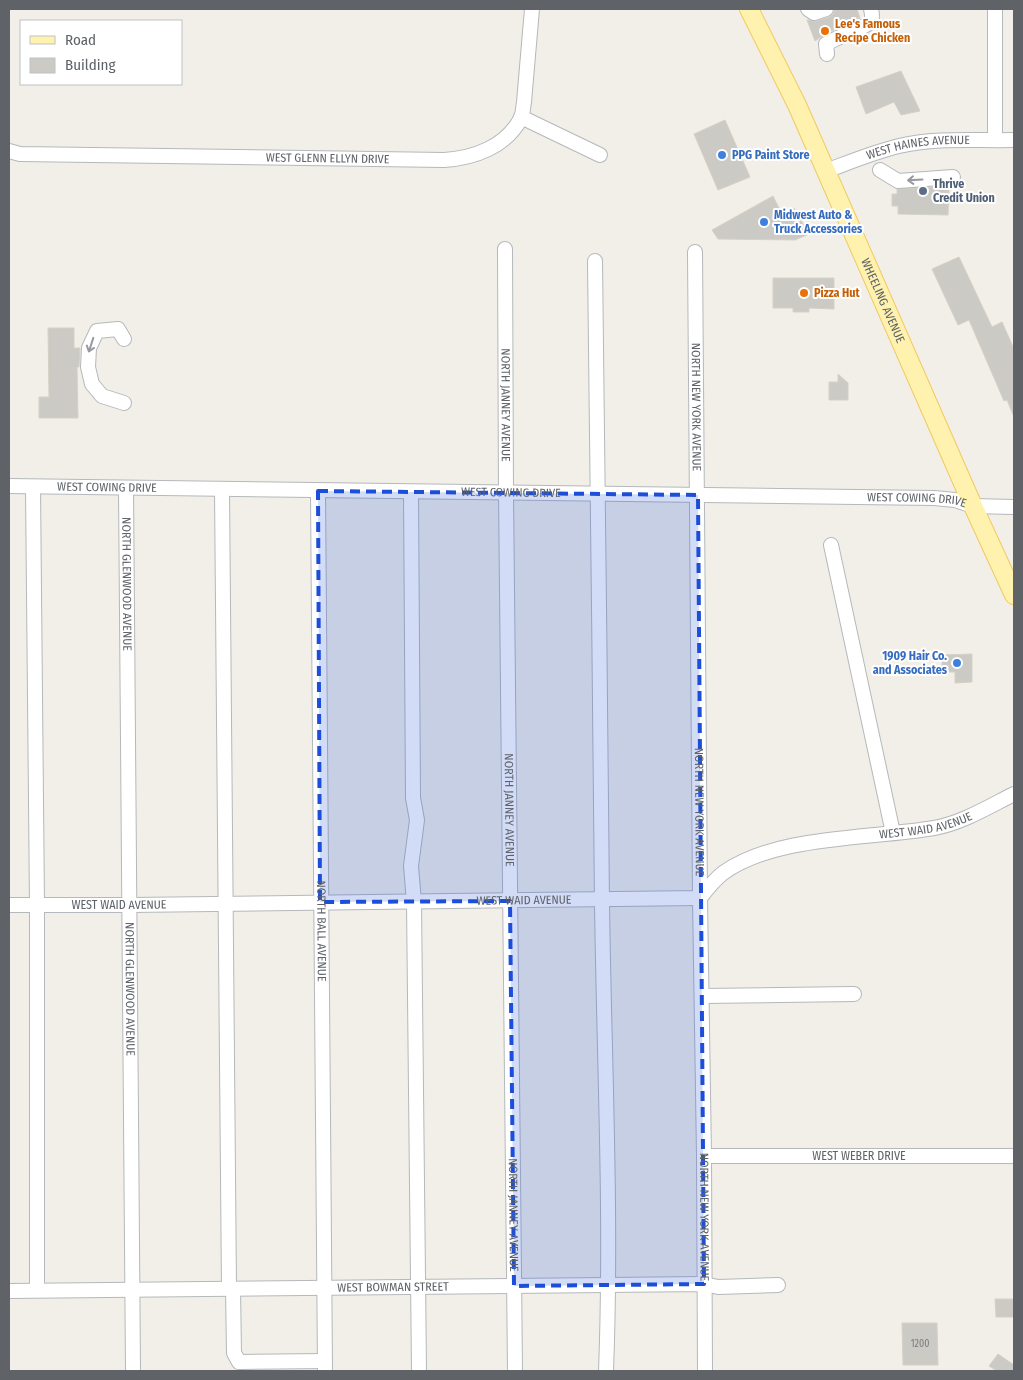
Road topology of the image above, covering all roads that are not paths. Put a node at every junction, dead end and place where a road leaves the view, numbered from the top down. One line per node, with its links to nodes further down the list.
1 (532, 9): 8 (street)
2 (750, 9): 14 (main road, WHEELING AVENUE)
3 (808, 9): 4 (street)
4 (826, 9)
5 (871, 9): 7 (street)
6 (995, 9): 9 (street)
7 (826, 54)
8 (521, 117): 11 (street, WEST GLENN ELLYN DRIVE); 12 (street)
9 (995, 140): 10 (street, WEST HAINES AVENUE); 14 (street, WEST HAINES AVENUE)
10 (1014, 140)
11 (9, 151)
12 (600, 155)
13 (880, 170): 15 (street, one-way to 13)
14 (826, 171): 30 (main road, WHEELING AVENUE)
15 (953, 177)
16 (505, 249): 27 (street, NORTH JANNEY AVENUE)
17 (696, 252): 29 (street, NORTH NEW YORK AVENUE)
18 (595, 261): 28 (street)
19 (124, 339): 20 (street, one-way to 20)
20 (124, 403)
21 (9, 486): 22 (street, WEST COWING DRIVE)
22 (33, 487): 23 (street, WEST COWING DRIVE); 43 (street)
23 (126, 488): 24 (street, WEST COWING DRIVE); 44 (street, NORTH GLENWOOD AVENUE)
24 (222, 490): 25 (street, WEST COWING DRIVE); 41 (street)
25 (318, 491): 26 (street, WEST COWING DRIVE); 39 (street, NORTH BALL AVENUE)
26 (412, 492): 27 (street, WEST COWING DRIVE); 40 (street)
27 (506, 493): 28 (street, WEST COWING DRIVE); 38 (street, NORTH JANNEY AVENUE)
28 (599, 494): 29 (street, WEST COWING DRIVE); 37 (street)
29 (698, 495): 30 (street, WEST COWING DRIVE); 36 (street, NORTH NEW YORK AVENUE)
30 (973, 506): 31 (street, WEST COWING DRIVE); 33 (main road, WHEELING AVENUE)
31 (1014, 507)
32 (831, 545): 35 (street)
33 (1014, 595)
34 (1014, 794): 35 (street, WEST WAID AVENUE)
35 (894, 833): 36 (street, WEST WAID AVENUE)
36 (700, 898): 37 (street, WEST WAID AVENUE); 46 (street, NORTH NEW YORK AVENUE)
37 (602, 900): 38 (street, WEST WAID AVENUE); 50 (street)
38 (510, 901): 40 (street, WEST WAID AVENUE); 53 (street, NORTH JANNEY AVENUE)
39 (320, 902): 40 (street, WEST WAID AVENUE); 41 (street, WEST WAID AVENUE); 54 (street, NORTH BALL AVENUE)
40 (414, 902): 52 (street)
41 (225, 904): 44 (street, WEST WAID AVENUE); 55 (street)
42 (9, 905): 43 (street, WEST WAID AVENUE)
43 (37, 905): 44 (street, WEST WAID AVENUE); 57 (street)
44 (130, 905): 58 (street, NORTH GLENWOOD AVENUE)
45 (854, 994): 46 (street)
46 (702, 996): 47 (street, NORTH NEW YORK AVENUE)
47 (704, 1156): 48 (street, WEST WEBER DRIVE); 49 (street, NORTH NEW YORK AVENUE)
48 (1014, 1156)
49 (704, 1284): 50 (street, WEST BOWMAN STREET); 51 (street, WEST BOWMAN STREET); 64 (street, NORTH NEW YORK AVENUE)
50 (609, 1285): 53 (street, WEST BOWMAN STREET); 63 (street)
51 (778, 1285)
52 (420, 1286): 53 (street, WEST BOWMAN STREET); 54 (street, WEST BOWMAN STREET); 61 (street)
53 (514, 1286): 62 (street, NORTH JANNEY AVENUE)
54 (325, 1288): 55 (street, WEST BOWMAN STREET); 59 (street, NORTH BALL AVENUE)
55 (231, 1289): 58 (street, WEST BOWMAN STREET); 59 (street)
56 (9, 1290): 57 (street, WEST BOWMAN STREET)
57 (37, 1290): 58 (street, WEST BOWMAN STREET)
58 (133, 1290): 60 (street, NORTH GLENWOOD AVENUE)
59 (325, 1366)
60 (133, 1371)
61 (420, 1371)
62 (515, 1371)
63 (606, 1371)
64 (705, 1371)

